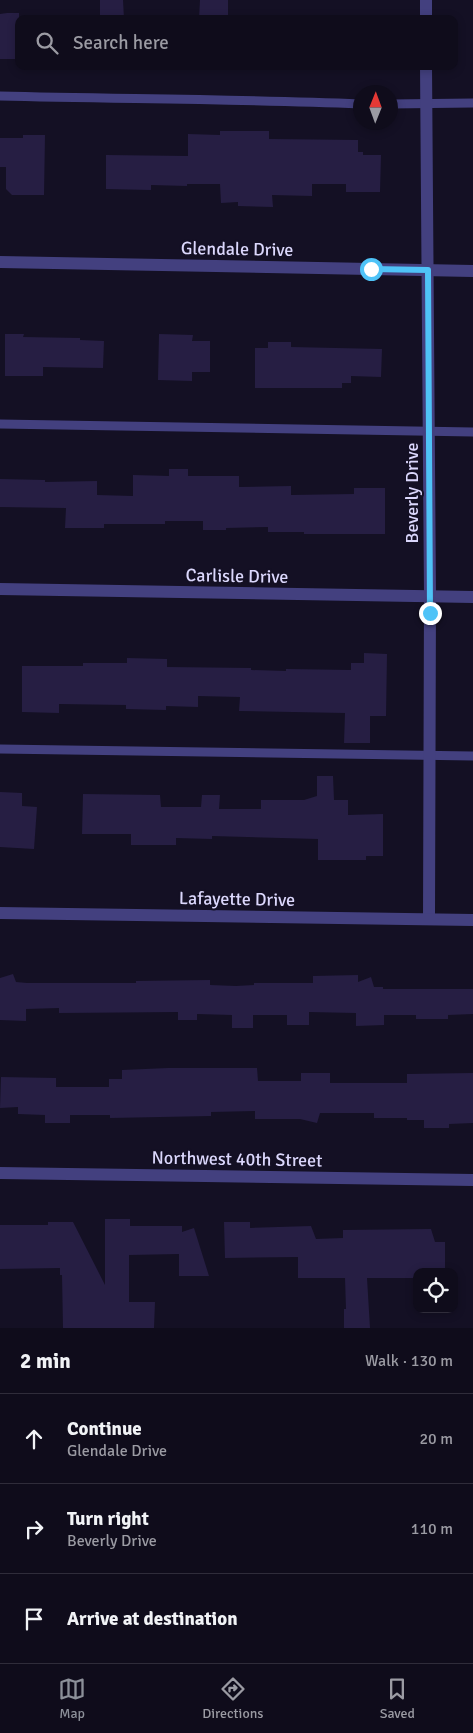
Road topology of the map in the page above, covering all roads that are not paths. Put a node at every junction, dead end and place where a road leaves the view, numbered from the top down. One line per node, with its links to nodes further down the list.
1 (426, 0): 2 (street)
2 (426, 15)
3 (426, 70): 7 (street, Beverly Drive)
4 (0, 96): 5 (lane)
5 (353, 104)
6 (398, 104): 7 (lane)
7 (426, 104): 8 (lane); 10 (street, Beverly Drive)
8 (473, 104)
9 (0, 262): 10 (street, Glendale Drive)
10 (428, 270): 11 (street, Glendale Drive); 13 (street, Beverly Drive)
11 (473, 271)
12 (0, 424): 13 (lane)
13 (429, 432): 14 (lane); 16 (street, Beverly Drive)
14 (473, 432)
15 (0, 589): 16 (street, Carlisle Drive)
16 (430, 597): 17 (street, Carlisle Drive); 19 (street, Beverly Drive)
17 (473, 597)
18 (0, 749): 19 (lane)
19 (431, 755): 20 (lane); 22 (street, Beverly Drive)
20 (473, 756)
21 (0, 913): 22 (street, Lafayette Drive)
22 (430, 919): 23 (street, Lafayette Drive)
23 (473, 920)
24 (0, 1173): 25 (street, Northwest 40th Street)
25 (473, 1180)

